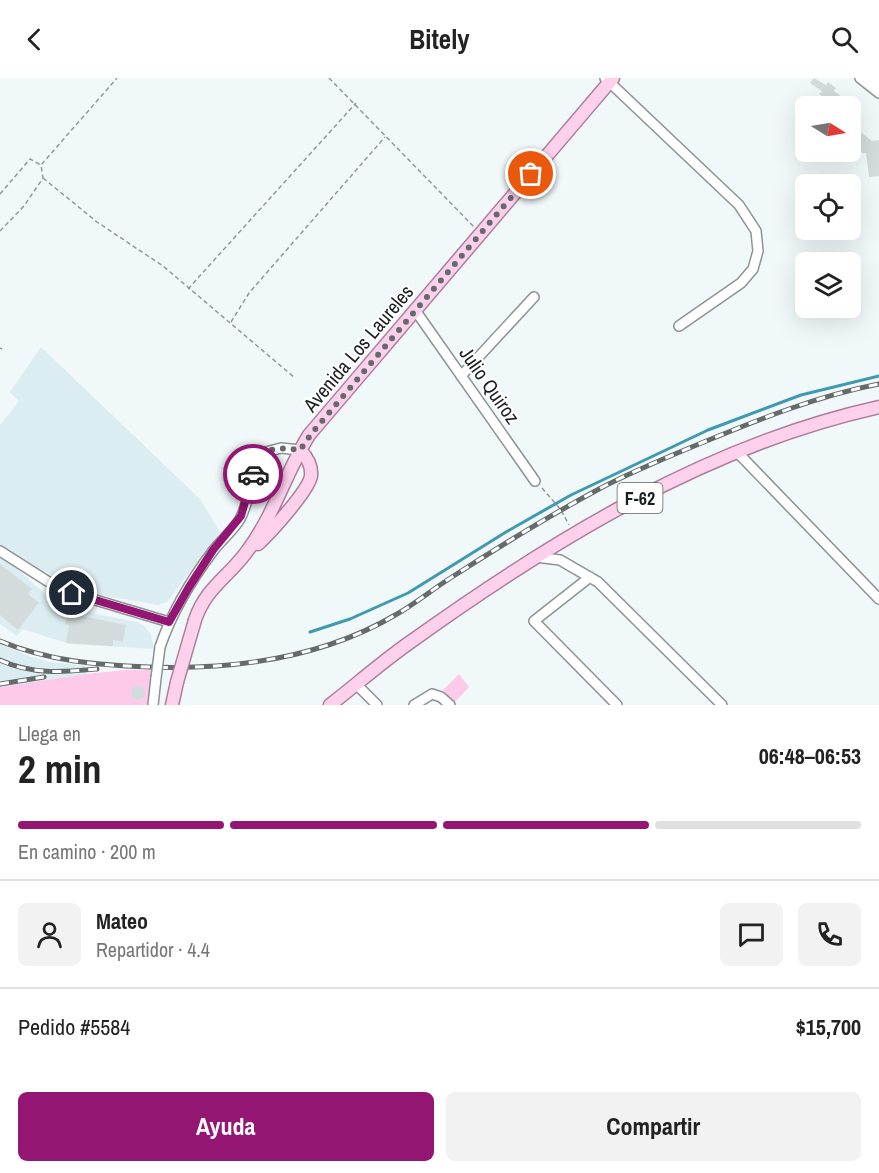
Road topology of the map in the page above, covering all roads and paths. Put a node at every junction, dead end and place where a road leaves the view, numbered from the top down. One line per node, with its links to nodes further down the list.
1 (117, 78): 10 (path)
2 (329, 78): 8 (path)
3 (860, 78): 7 (street)
4 (872, 78): 6 (street)
5 (609, 79): 14 (main road, Avenida Los Laureles); 19 (street)
6 (879, 83)
7 (879, 93)
8 (356, 103): 9 (path); 15 (path)
9 (385, 137): 14 (path); 18 (path)
10 (41, 165): 11 (path); 12 (path)
11 (43, 178): 13 (path); 15 (path)
12 (0, 194)
13 (0, 231)
14 (481, 233): 17 (main road, Avenida Los Laureles)
15 (188, 289): 18 (path)
16 (534, 297): 20 (street)
17 (415, 310): 20 (street, Julio Quiroz); 23 (main road, Avenida Los Laureles)
18 (231, 323): 21 (path)
19 (679, 326)
20 (461, 375): 25 (street, Julio Quiroz)
21 (294, 378)
22 (879, 407): 24 (main road, F-62)
23 (300, 450): 27 (main road, Avenida Los Laureles); 27 (main road); 32 (street)
24 (737, 452): 26 (main road, F-62); 31 (street)
25 (535, 481): 26 (path)
26 (574, 534): 29 (main road, F-62)
27 (248, 551): 36 (main road, Avenida Los Laureles, bridge)
28 (3, 553): 32 (street)
29 (536, 557): 30 (street); 33 (main road, F-62)
30 (590, 577): 34 (street); 41 (street)
31 (879, 599)
32 (169, 622): 35 (street, bridge)
33 (356, 684): 37 (main road, F-62); 38 (street)
34 (716, 703)
35 (153, 705)
36 (172, 705)
37 (330, 705)
38 (376, 705)
39 (414, 705): 40 (street)
40 (450, 705)
41 (617, 705)

